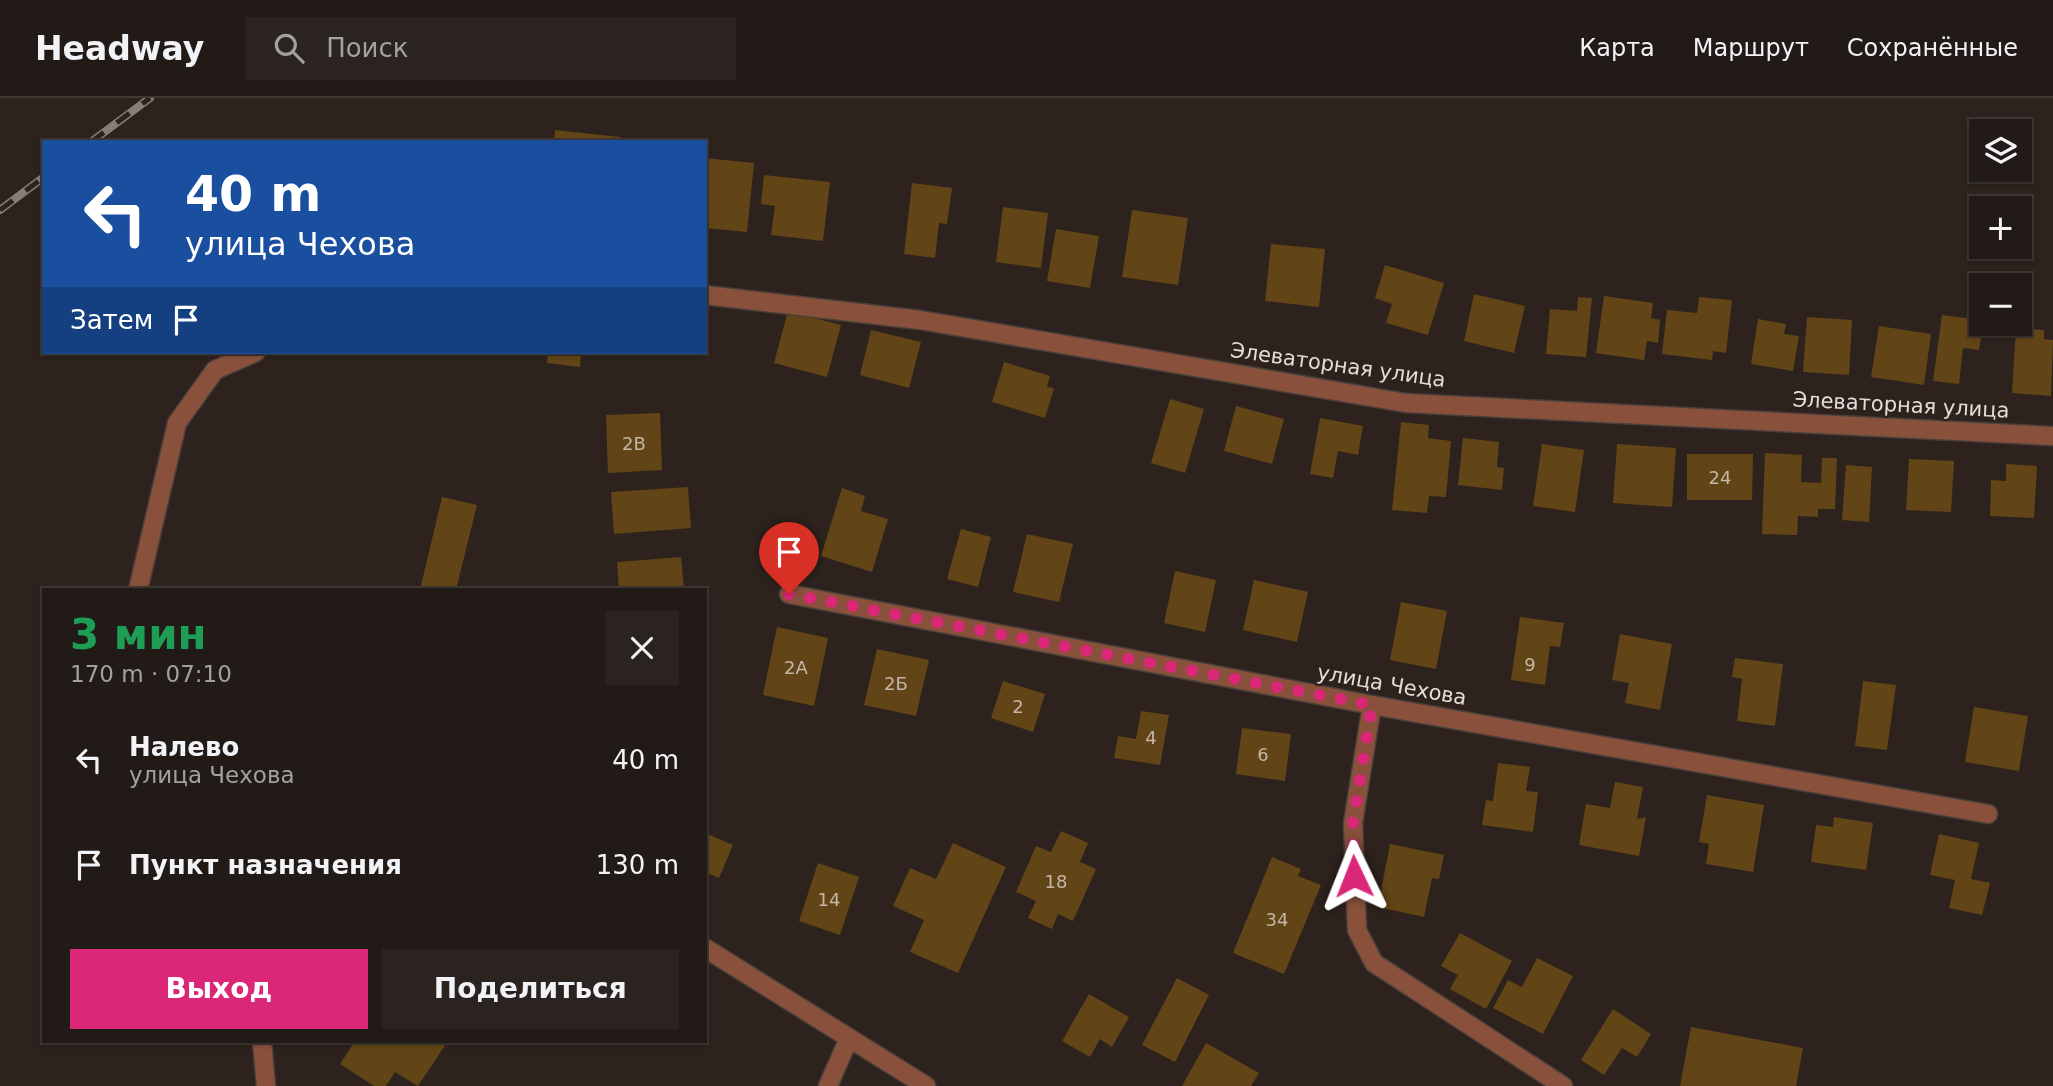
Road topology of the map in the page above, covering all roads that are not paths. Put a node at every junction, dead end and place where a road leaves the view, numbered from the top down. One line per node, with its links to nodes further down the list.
1 (707, 295): 3 (street, Элеваторная улица)
2 (251, 354): 4 (street)
3 (2053, 436)
4 (138, 588)
5 (789, 594): 6 (street, улица Чехова)
6 (1372, 705): 7 (street, улица Чехова); 14 (street)
7 (1988, 814)
8 (707, 949): 9 (street)
9 (849, 1038): 12 (street); 13 (street)
10 (262, 1043): 11 (street)
11 (266, 1086)
12 (828, 1086)
13 (926, 1086)
14 (1563, 1086)

